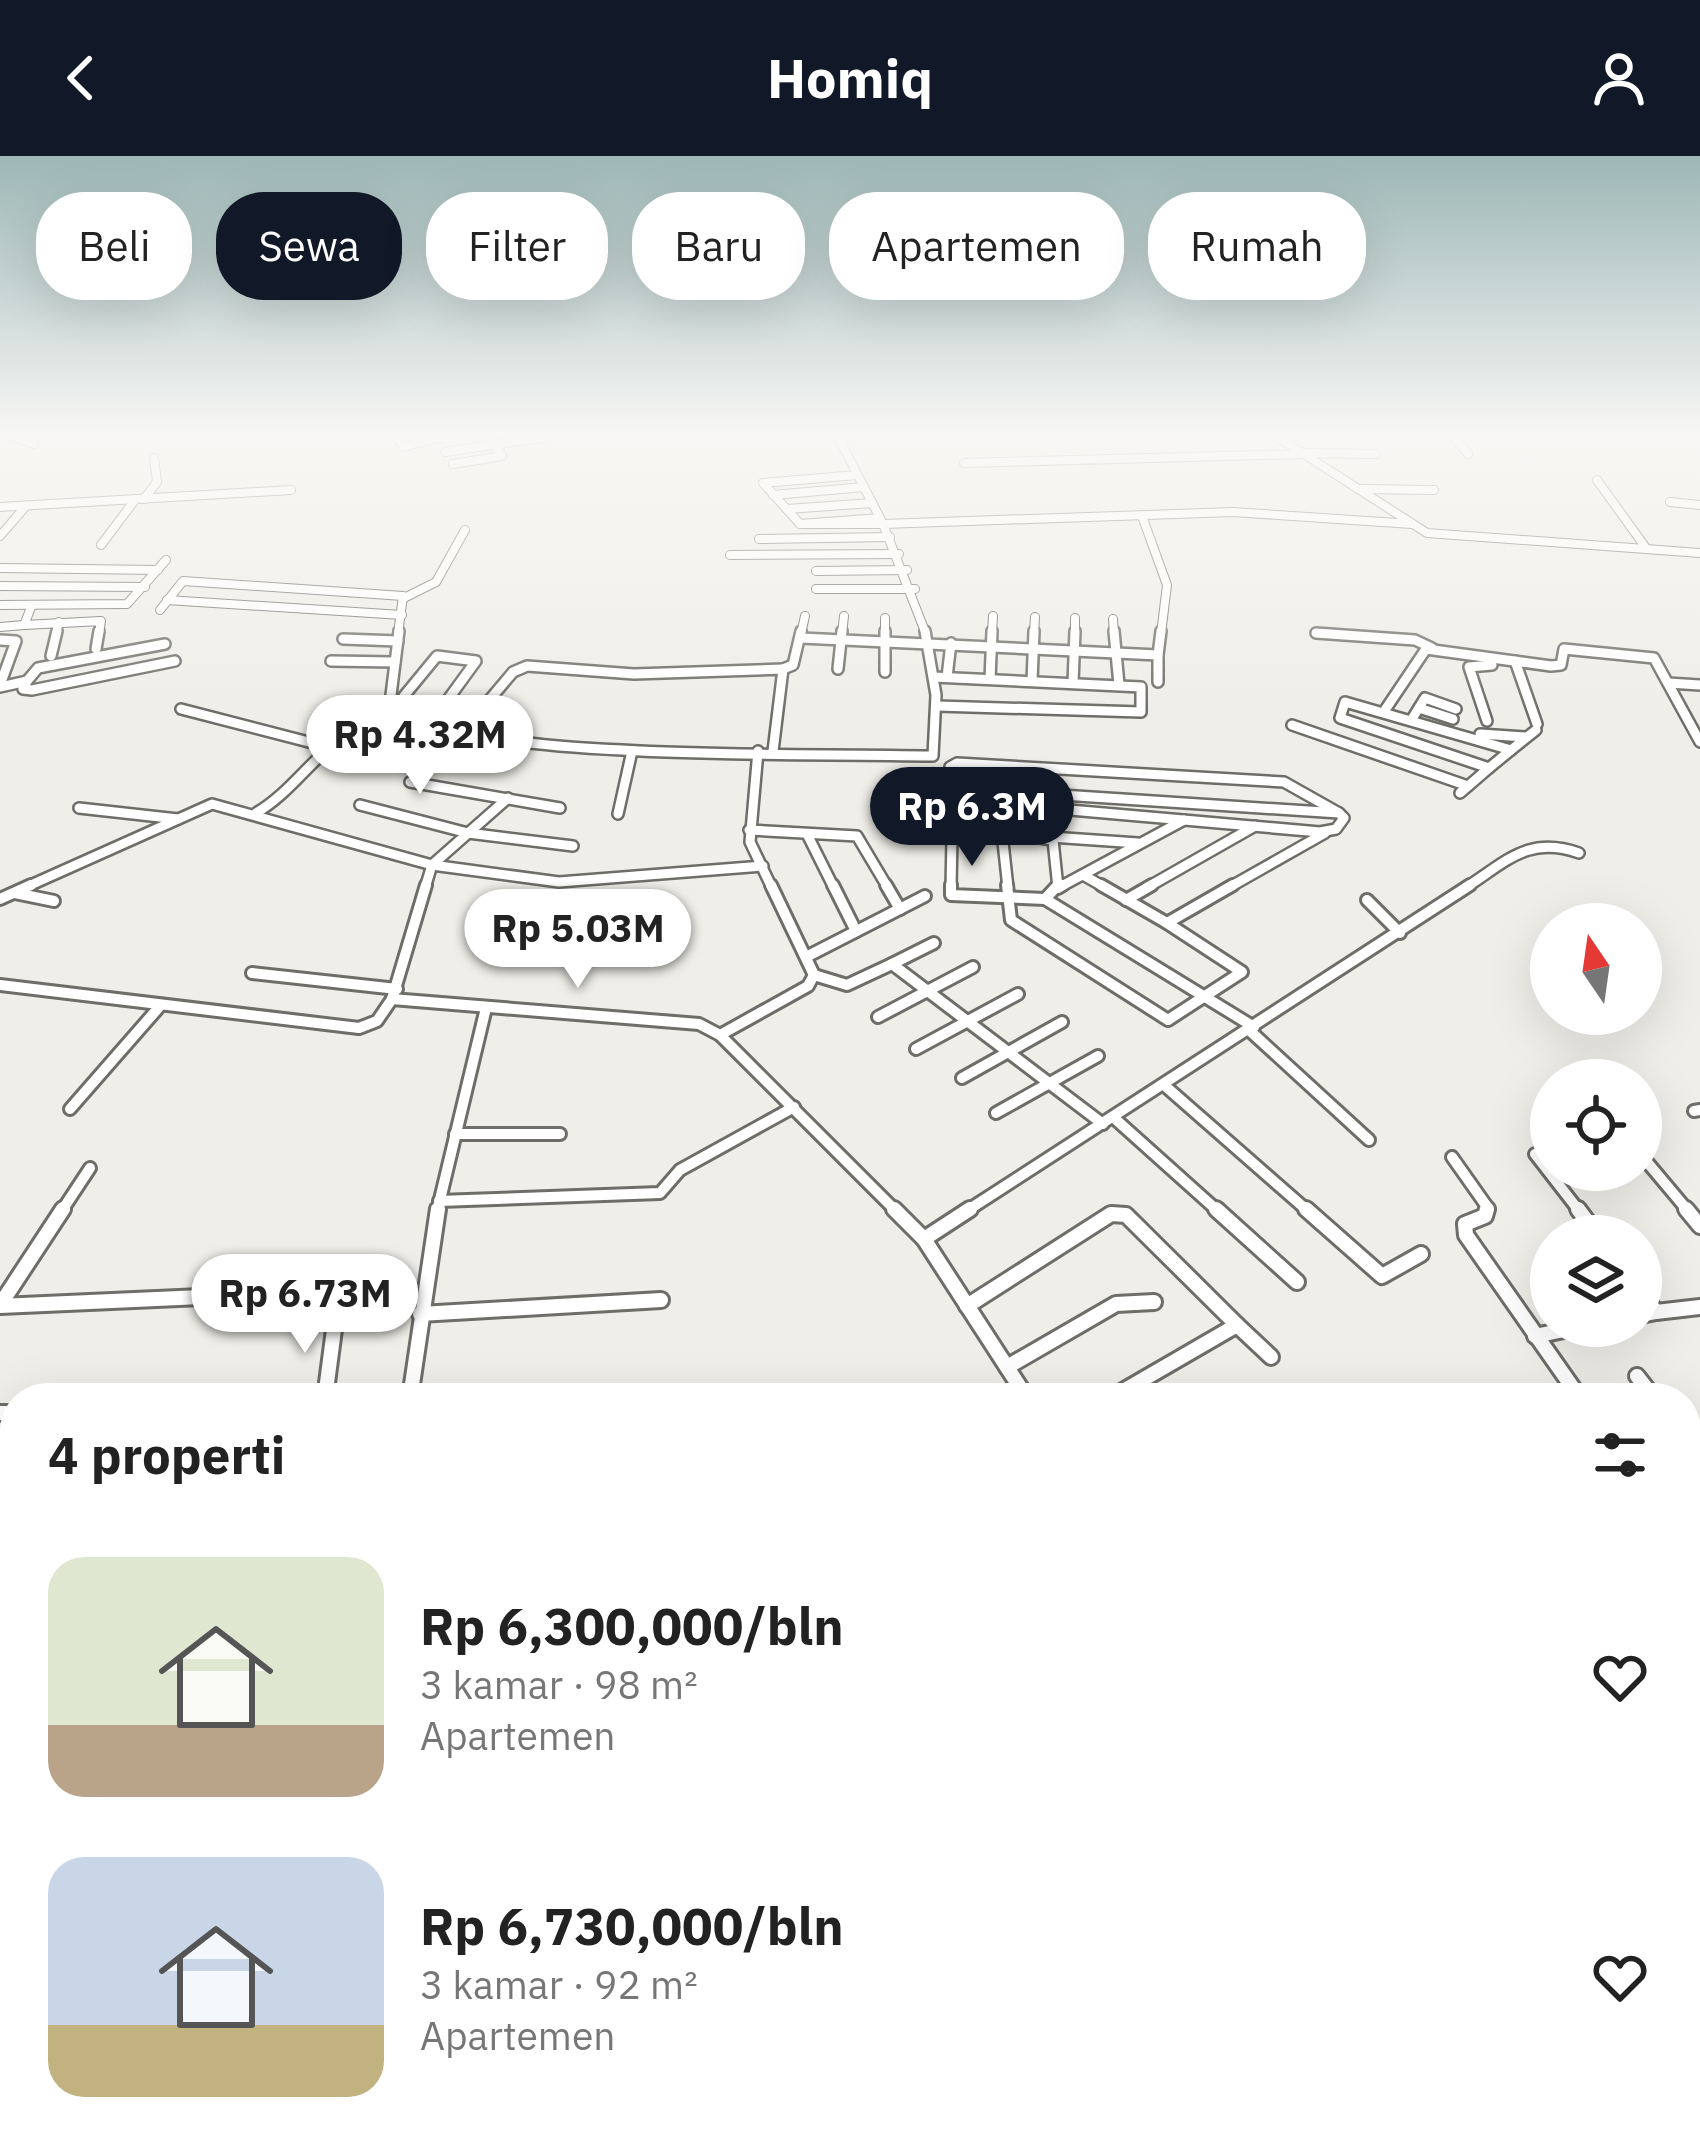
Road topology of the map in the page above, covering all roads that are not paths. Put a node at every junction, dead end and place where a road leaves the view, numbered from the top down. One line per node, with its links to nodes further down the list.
1 (117, 526): 9 (street)
2 (884, 526): 7 (street)
3 (1146, 526): 60 (street)
4 (1417, 526): 10 (street)
5 (1630, 526): 10 (street)
6 (465, 530): 28 (street)
7 (890, 538): 8 (street); 12 (street)
8 (759, 539)
9 (101, 545)
10 (1646, 548): 11 (street)
11 (1700, 553)
12 (899, 554): 13 (street); 21 (street)
13 (730, 555)
14 (10, 556): 18 (street)
15 (57, 558): 19 (street)
16 (116, 558): 20 (street)
17 (166, 560): 22 (street)
18 (0, 568): 19 (street)
19 (47, 568): 20 (street)
20 (105, 569): 22 (street)
21 (907, 570): 23 (street); 27 (street)
22 (158, 571): 25 (street)
23 (816, 571)
24 (0, 586): 25 (street)
25 (145, 587): 31 (street)
26 (816, 589): 27 (street)
27 (915, 589): 51 (street)
28 (404, 598): 29 (street); 33 (street)
29 (167, 600): 32 (street); 33 (street)
30 (0, 605): 31 (street)
31 (32, 605): 42 (street)
32 (160, 610)
33 (402, 615): 48 (street)
34 (806, 616): 45 (street)
35 (844, 616): 49 (street)
36 (993, 616): 54 (street)
37 (1035, 617): 55 (street)
38 (885, 618): 50 (street)
39 (1075, 618): 58 (street)
40 (1113, 620): 59 (street)
41 (59, 622): 42 (street); 57 (street); 61 (street)
42 (24, 625): 43 (street)
43 (0, 627)
44 (1316, 633): 56 (street)
45 (801, 638): 49 (street); 66 (street)
46 (343, 639): 48 (street)
47 (0, 640): 82 (street)
48 (398, 640): 64 (street)
49 (842, 640): 50 (street); 67 (street)
50 (886, 642): 51 (street); 68 (street)
51 (928, 642): 52 (street); 69 (street)
52 (951, 643): 54 (street); 70 (street)
53 (165, 644): 74 (street)
54 (991, 645): 55 (street); 72 (street)
55 (1034, 647): 58 (street); 75 (street)
56 (1432, 648): 65 (street); 90 (street)
57 (96, 649)
58 (1074, 650): 59 (street); 78 (street)
59 (1114, 653): 60 (street); 83 (street)
60 (1158, 655): 77 (street)
61 (51, 656)
62 (175, 661): 74 (street)
63 (331, 661): 64 (street)
64 (395, 662): 94 (street)
65 (1516, 664): 79 (street); 96 (street); 100 (street)
66 (783, 669): 98 (street); 105 (street)
67 (838, 669)
68 (885, 672)
69 (934, 676): 70 (street); 84 (street)
70 (947, 677): 71 (street)
71 (973, 679): 72 (street); 85 (street)
72 (990, 679): 73 (street)
73 (1016, 680): 75 (street); 86 (street)
74 (28, 681): 82 (street)
75 (1033, 681): 76 (street)
76 (1055, 682): 78 (street); 88 (street)
77 (1158, 682)
78 (1073, 683): 80 (street)
79 (1667, 683): 81 (street); 101 (street)
80 (1097, 684): 83 (street); 89 (street)
81 (1700, 685)
82 (0, 686)
83 (1119, 686): 89 (street)
84 (937, 706): 85 (street); 105 (street)
85 (971, 706): 86 (street)
86 (1015, 707): 88 (street)
87 (181, 709): 102 (street)
88 (1055, 709): 89 (street)
89 (1099, 710)
90 (1385, 710): 93 (street); 106 (street)
91 (1455, 714): 93 (street)
92 (406, 718): 94 (street); 95 (street); 95 (street)
93 (1412, 718): 99 (street)
94 (388, 719): 102 (street)
95 (433, 720): 98 (street)
96 (1486, 721)
97 (1292, 725): 106 (street)
98 (465, 729): 104 (street)
99 (1455, 732): 100 (street); 103 (street)
100 (1526, 737): 103 (street)
101 (1700, 742)
102 (328, 747): 116 (street)
103 (1512, 750): 106 (street)
104 (632, 751): 105 (street); 118 (street)
105 (765, 751): 122 (street)
106 (1490, 768)
107 (410, 782): 110 (street)
108 (953, 788): 109 (street); 117 (street); 138 (street)
109 (998, 791): 111 (street); 112 (street)
110 (506, 800): 115 (street); 124 (street)
111 (1184, 801): 117 (street); 119 (street)
112 (1001, 804): 119 (street); 125 (street)
113 (361, 805): 124 (street)
114 (79, 808): 120 (street)
115 (560, 808)
116 (256, 813): 120 (street); 131 (street)
117 (1339, 813): 123 (street)
118 (618, 814)
119 (1187, 818): 121 (street); 128 (street)
120 (179, 819): 135 (street)
121 (1256, 825): 123 (street); 140 (street)
122 (749, 830): 126 (street); 132 (street)
123 (1327, 832): 144 (street)
124 (469, 833): 129 (street); 131 (street)
125 (1002, 833): 127 (street); 138 (street)
126 (807, 834): 143 (street); 145 (street)
127 (1050, 837): 128 (street); 134 (street)
128 (1142, 843): 133 (street)
129 (573, 846)
130 (1579, 853): 146 (street)
131 (431, 866): 132 (street); 155 (street)
132 (763, 866): 148 (street)
133 (1083, 875): 134 (street); 140 (street)
134 (1058, 888): 139 (street)
135 (14, 893): 137 (street); 142 (street)
136 (925, 896): 143 (street)
137 (0, 899)
138 (1010, 899): 139 (street); 157 (street)
139 (1045, 899): 157 (street)
140 (1126, 900): 144 (street)
141 (1367, 900): 146 (street)
142 (54, 901)
143 (900, 909): 145 (street)
144 (1167, 923): 157 (street)
145 (856, 931): 148 (street)
146 (1400, 933): 163 (street)
147 (934, 944): 149 (street)
148 (806, 957): 152 (street)
149 (892, 964): 152 (street); 154 (street)
150 (973, 968): 154 (street)
151 (252, 973): 155 (street)
152 (814, 975): 164 (street)
153 (0, 985): 158 (street)
154 (927, 990): 160 (street); 161 (street)
155 (395, 994): 158 (street); 159 (street)
156 (1018, 994): 161 (street)
157 (1207, 997): 163 (street)
158 (160, 1006): 172 (street)
159 (486, 1008): 164 (street); 175 (street)
160 (878, 1017)
161 (967, 1021): 165 (street); 166 (street)
162 (1062, 1022): 166 (street)
163 (1252, 1029): 170 (street); 177 (street)
164 (720, 1035): 171 (street)
165 (916, 1048)
166 (1008, 1052): 168 (street); 169 (street)
167 (1098, 1056): 169 (street)
168 (962, 1078)
169 (1051, 1084): 173 (street); 174 (street)
170 (1164, 1085): 174 (street); 186 (street)
171 (794, 1107): 182 (street); 185 (street)
172 (70, 1108)
173 (996, 1113)
174 (1108, 1121): 185 (street); 187 (street)
175 (455, 1134): 176 (street); 182 (street)
176 (560, 1134)
177 (1369, 1140)
178 (1452, 1157): 198 (street)
179 (91, 1168): 191 (street)
180 (1662, 1180): 184 (street)
181 (1563, 1191): 183 (street)
182 (439, 1202): 195 (street)
183 (1582, 1215)
184 (1700, 1226)
185 (924, 1239): 192 (street)
186 (1421, 1254)
187 (1297, 1282)
188 (246, 1295): 191 (street)
189 (661, 1300): 195 (street)
190 (1154, 1302): 201 (street)
191 (0, 1306)
192 (967, 1306): 197 (street); 201 (street)
193 (1700, 1307): 194 (street)
194 (1662, 1311)
195 (420, 1314): 204 (street)
196 (335, 1322): 203 (street)
197 (1237, 1325): 200 (street); 206 (street)
198 (1530, 1329)
199 (1543, 1347): 207 (street)
200 (1271, 1357)
201 (1006, 1367): 205 (street)
202 (1637, 1376): 208 (street)
203 (327, 1383)
204 (412, 1383)
205 (1017, 1383)
206 (1138, 1383)
207 (1569, 1383)
208 (1642, 1383)

